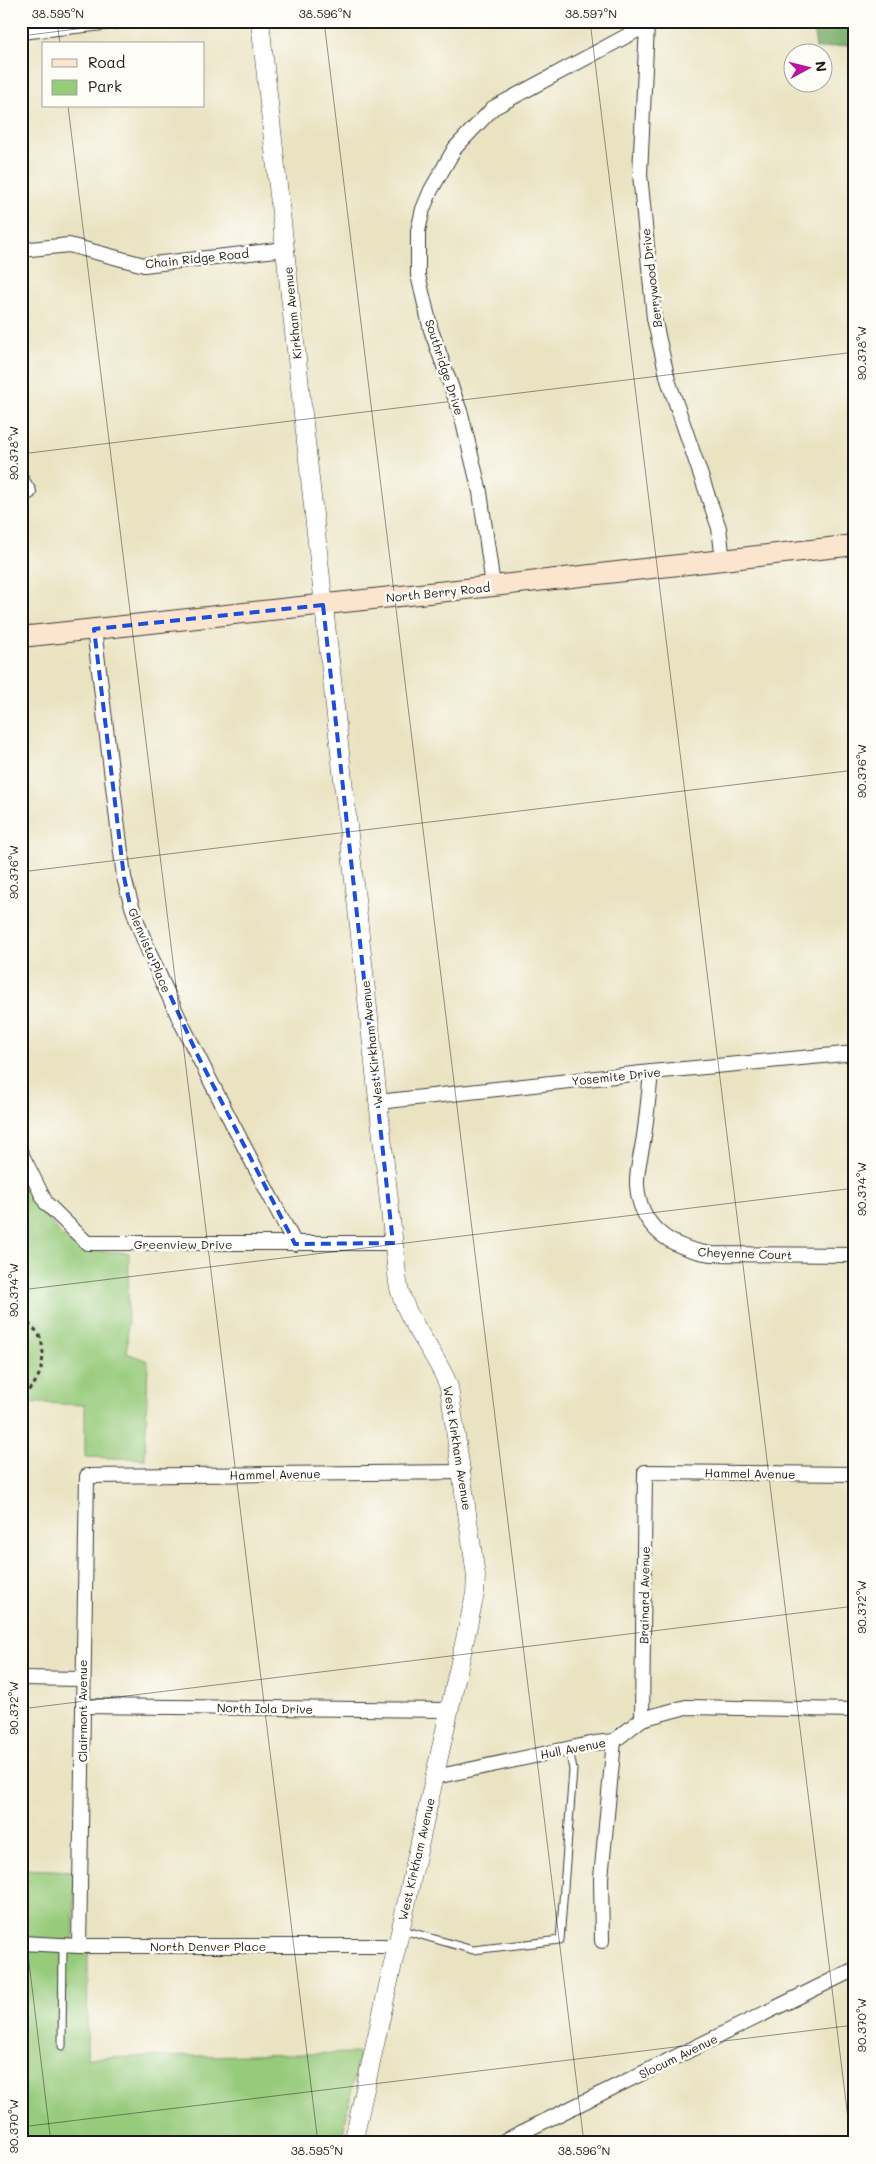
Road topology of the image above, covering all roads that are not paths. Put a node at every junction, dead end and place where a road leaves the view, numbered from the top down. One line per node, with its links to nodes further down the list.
1 (121, 21): 4 (street)
2 (260, 21): 5 (street, Kirkham Avenue)
3 (650, 22): 10 (street, Berrywood Drive); 11 (street, Southridge Drive)
4 (21, 32)
5 (286, 249): 6 (street, Chain Ridge Road); 12 (street, Kirkham Avenue)
6 (21, 250)
7 (21, 479): 8 (street)
8 (29, 492)
9 (855, 545): 10 (main road, North Berry Road)
10 (723, 560): 11 (main road, North Berry Road)
11 (493, 586): 12 (main road, North Berry Road)
12 (323, 605): 13 (main road, North Berry Road); 17 (street, West Kirkham Avenue)
13 (94, 629): 14 (main road, North Berry Road); 20 (street, Glenvista Place)
14 (21, 637)
15 (855, 1053): 16 (street, Yosemite Drive)
16 (651, 1072): 17 (street, Yosemite Drive); 21 (street, Cheyenne Court)
17 (378, 1102): 19 (street, West Kirkham Avenue)
18 (21, 1153): 20 (street, Greenview Drive)
19 (393, 1243): 20 (street, Greenview Drive); 22 (street, West Kirkham Avenue)
20 (295, 1244)
21 (855, 1255)
22 (463, 1472): 25 (street, Hammel Avenue); 29 (street, West Kirkham Avenue)
23 (645, 1472): 24 (street, Hammel Avenue); 31 (street, Brainard Avenue)
24 (855, 1474)
25 (87, 1476): 27 (street, Clairmont Avenue)
26 (21, 1678): 27 (street)
27 (82, 1679): 28 (street, Clairmont Avenue)
28 (83, 1706): 29 (street, North Iola Drive); 39 (street, Clairmont Avenue)
29 (448, 1710): 34 (street, West Kirkham Avenue)
30 (855, 1710): 31 (street, Hull Avenue)
31 (642, 1719): 32 (street, Hull Avenue)
32 (614, 1741): 33 (street, Hull Avenue); 36 (street)
33 (569, 1748): 34 (street, Hull Avenue); 35 (lane)
34 (436, 1777): 35 (street, West Kirkham Avenue)
35 (400, 1928): 40 (street, West Kirkham Avenue)
36 (602, 1941)
37 (21, 1942): 38 (street, North Denver Place)
38 (64, 1945): 39 (street, North Denver Place); 42 (lane)
39 (79, 1946): 40 (street, North Denver Place)
40 (395, 1946): 43 (street, West Kirkham Avenue)
41 (855, 1970): 44 (street, Slocum Avenue)
42 (62, 2046)
43 (353, 2143)
44 (500, 2143)

